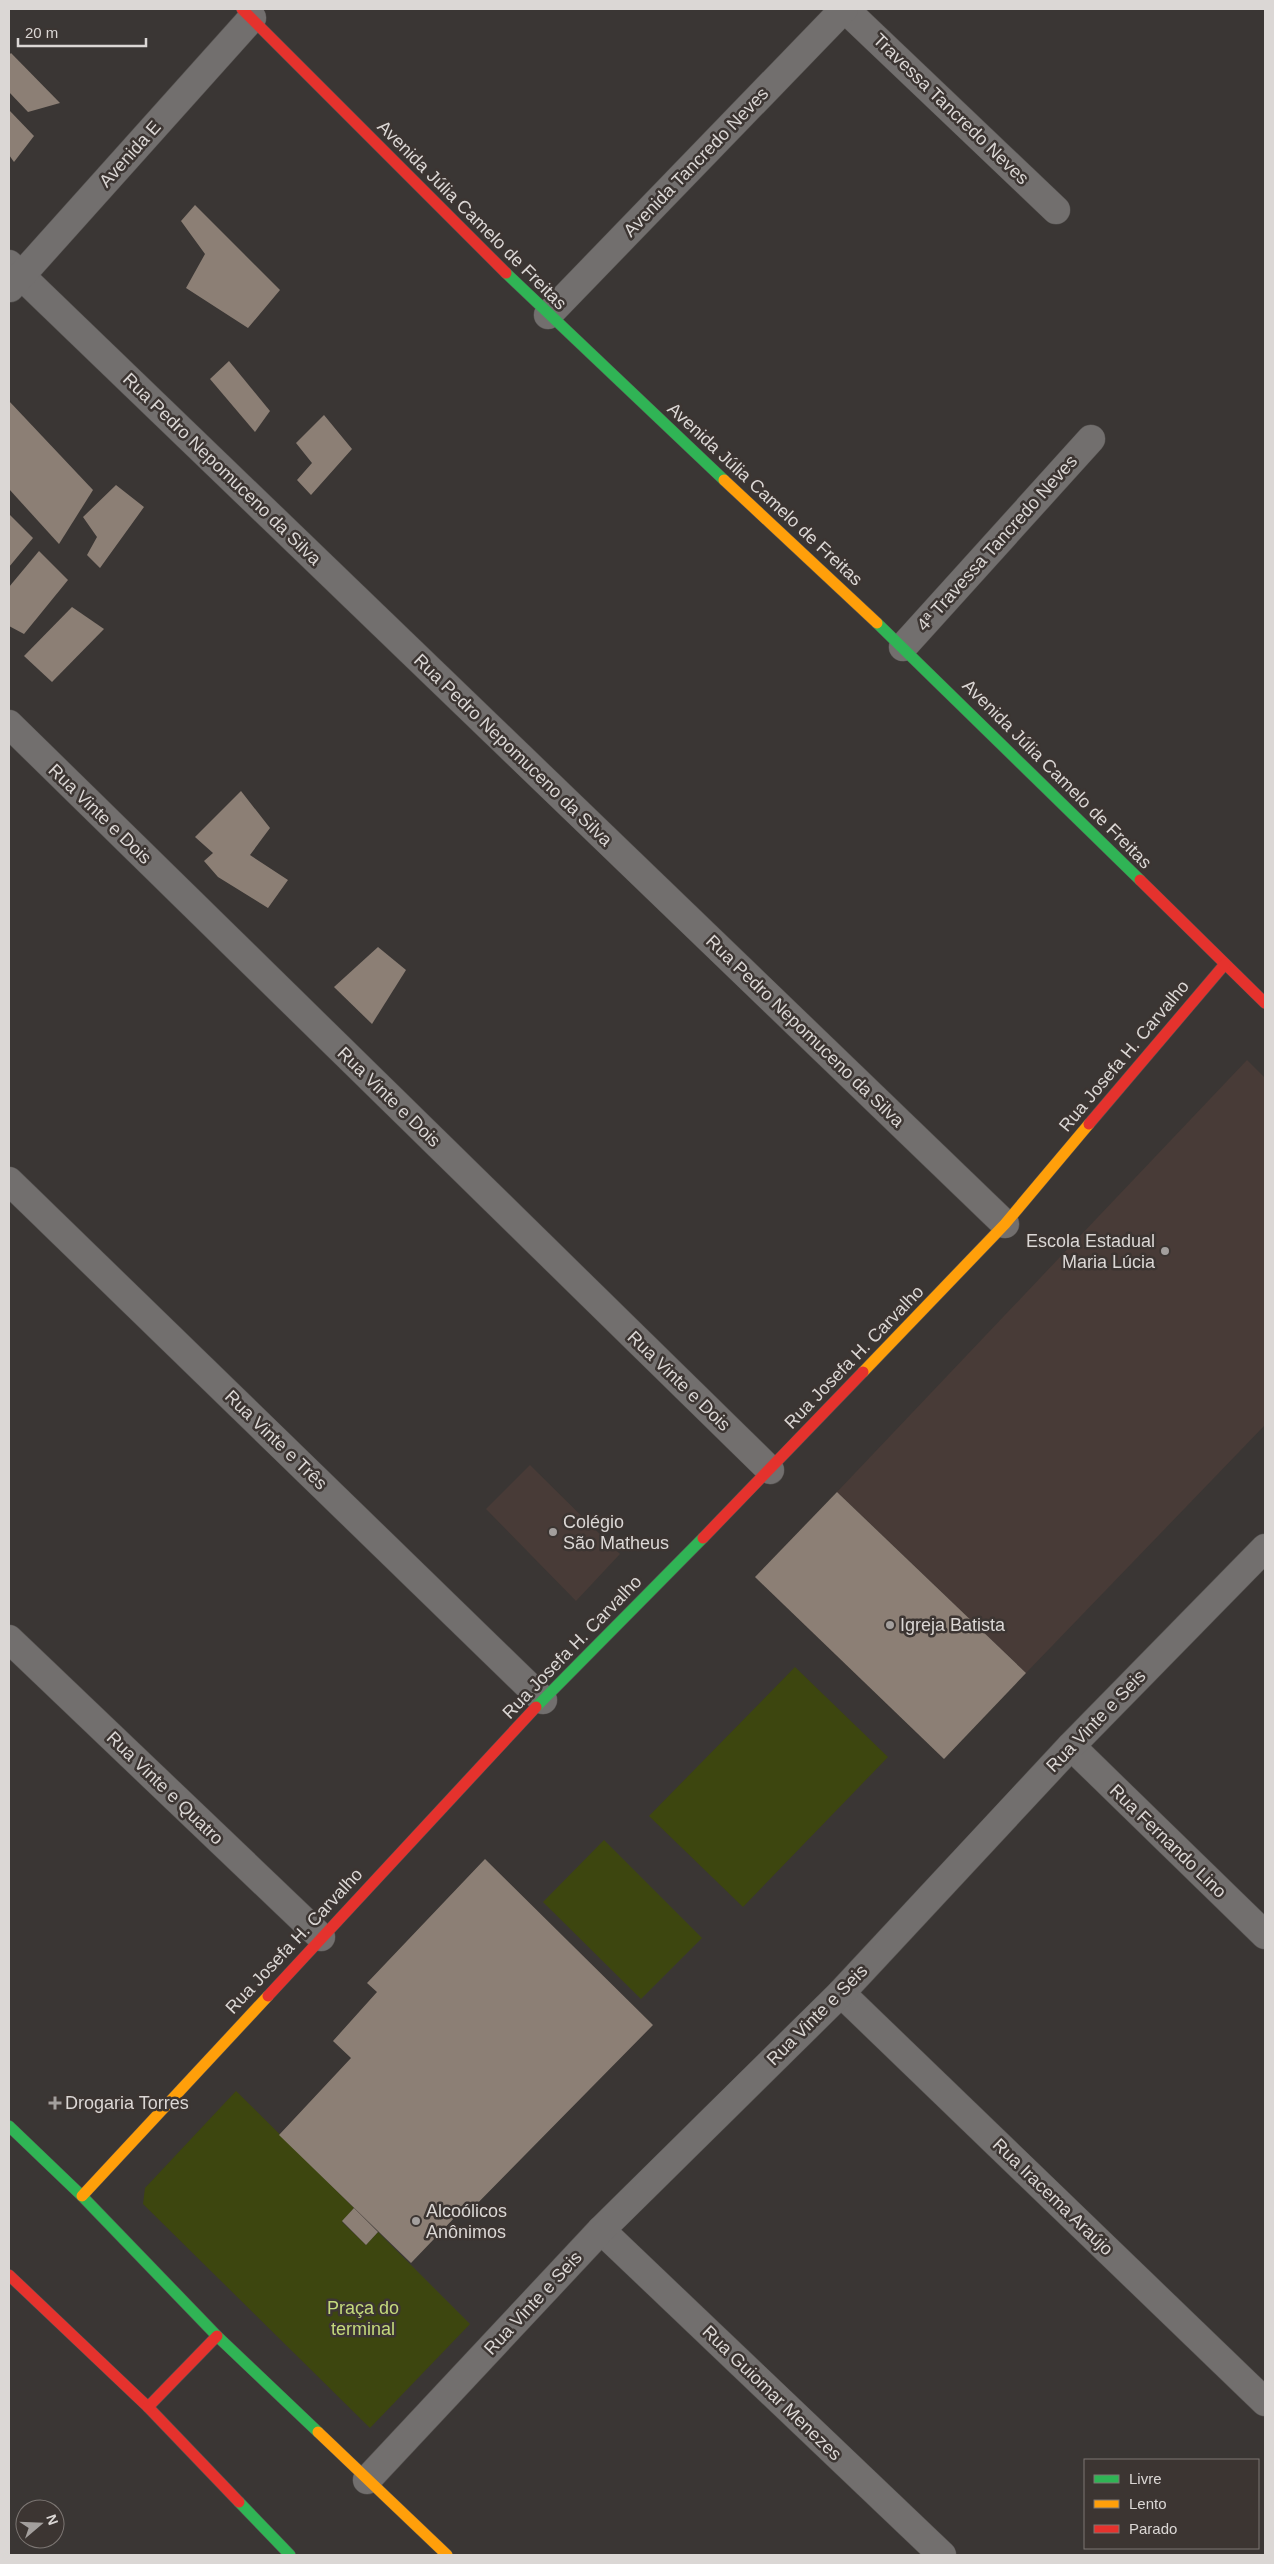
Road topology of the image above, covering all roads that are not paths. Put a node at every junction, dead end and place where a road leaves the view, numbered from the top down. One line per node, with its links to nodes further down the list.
1 (845, 9): 3 (street, Travessa Tancredo Neves); 5 (street, Avenida Tancredo Neves)
2 (247, 13): 4 (street, Avenida E); 5 (street, Avenida Júlia Camelo de Freitas)
3 (1056, 210)
4 (13, 276): 12 (street, Rua Pedro Nepomuceno da Silva)
5 (548, 315): 7 (street, Avenida Júlia Camelo de Freitas)
6 (1091, 439): 7 (street, 4ª Travessa Tancredo Neves)
7 (903, 647): 9 (street, Avenida Júlia Camelo de Freitas)
8 (9, 724): 13 (street, Rua Vinte e Dois)
9 (1225, 964): 10 (street, Avenida Júlia Camelo de Freitas); 12 (street, Rua Josefa H. Carvalho)
10 (1265, 1003)
11 (9, 1181): 16 (street, Rua Vinte e Três)
12 (1005, 1224): 13 (street, Rua Josefa H. Carvalho)
13 (770, 1470): 16 (street, Rua Josefa H. Carvalho)
14 (1265, 1548): 17 (street, Rua Vinte e Seis)
15 (9, 1639): 19 (street, Rua Vinte e Quatro)
16 (543, 1700): 19 (street, Rua Josefa H. Carvalho)
17 (1071, 1746): 18 (street, Rua Fernando Lino); 20 (street, Rua Vinte e Seis)
18 (1265, 1935)
19 (321, 1937): 22 (street, Rua Josefa H. Carvalho)
20 (841, 1992): 23 (street, Rua Vinte e Seis); 26 (street, Rua Iracema Araújo)
21 (9, 2126): 22 (street)
22 (82, 2196): 25 (street)
23 (601, 2230): 28 (street, Rua Vinte e Seis); 31 (street, Rua Guiomar Menezes)
24 (9, 2275): 27 (street)
25 (217, 2336): 27 (street); 28 (street)
26 (1265, 2402)
27 (148, 2406): 29 (street)
28 (367, 2480): 30 (street)
29 (285, 2554)
30 (447, 2555)
31 (942, 2555)

